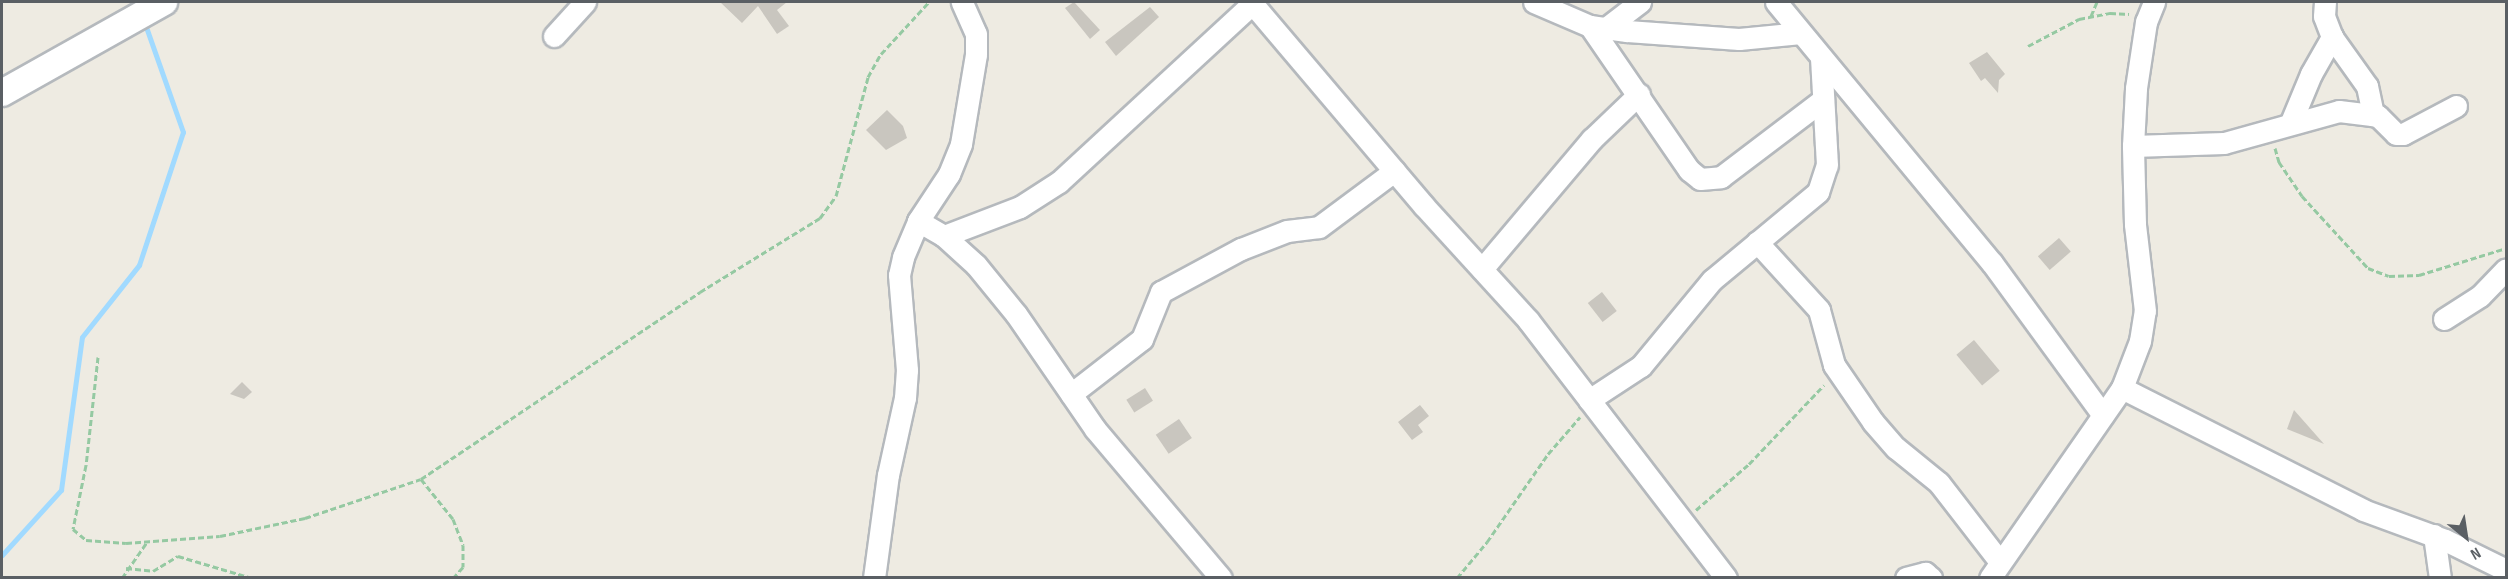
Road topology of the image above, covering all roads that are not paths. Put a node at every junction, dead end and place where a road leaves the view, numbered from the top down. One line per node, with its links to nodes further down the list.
1 (585, 2): 12 (street)
2 (962, 2): 23 (street)
3 (1252, 2): 22 (street); 24 (street)
4 (1534, 2): 10 (street)
5 (1640, 2): 10 (street)
6 (1776, 2): 11 (street)
7 (2325, 2): 13 (street)
8 (160, 3): 15 (street)
9 (2151, 8): 21 (street)
10 (1598, 27): 11 (street); 16 (street)
11 (1801, 33): 14 (street)
12 (554, 36)
13 (2332, 37): 19 (street); 20 (street)
14 (1821, 58): 17 (street); 32 (street)
15 (2, 93)
16 (1639, 94): 17 (street); 26 (street)
17 (1821, 101): 25 (street)
18 (2456, 106): 19 (street)
19 (2373, 115): 20 (street)
20 (2291, 122): 21 (street)
21 (2133, 146): 29 (street)
22 (1394, 171): 26 (street); 30 (street)
23 (918, 220): 24 (street); 36 (street)
24 (944, 236): 30 (street)
25 (1757, 242): 31 (street); 34 (street)
26 (1482, 269): 31 (street)
27 (2506, 269): 28 (street)
28 (2444, 319)
29 (2122, 388): 32 (street); 33 (street)
30 (1071, 394): 37 (street)
31 (1591, 402): 38 (street)
32 (2103, 415): 34 (street)
33 (2434, 535): 35 (street); 41 (street)
34 (1995, 570)
35 (2506, 570)
36 (874, 578)
37 (1221, 578)
38 (1726, 578)
39 (1906, 578): 40 (street)
40 (1931, 578)
41 (2440, 578)

